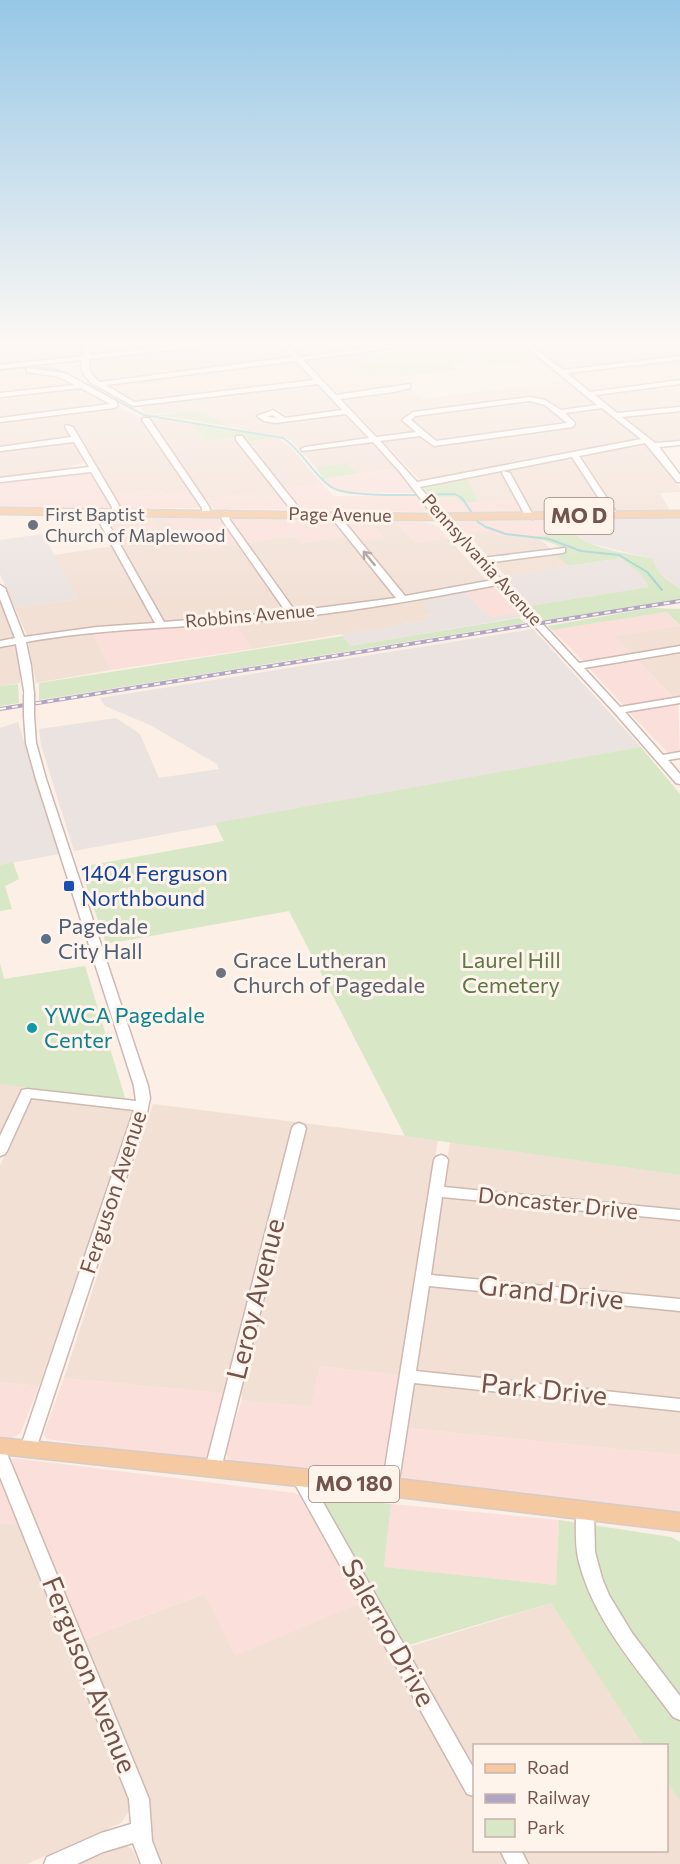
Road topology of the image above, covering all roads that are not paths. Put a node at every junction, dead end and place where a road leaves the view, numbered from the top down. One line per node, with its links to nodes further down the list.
1 (69, 428): 9 (street)
2 (151, 428): 28 (street)
3 (361, 428): 10 (street, Pennsylvania Avenue)
4 (414, 428): 7 (street)
5 (550, 428): 7 (street)
6 (632, 428): 12 (street)
7 (420, 434): 10 (street)
8 (239, 438): 31 (street)
9 (75, 439): 11 (street); 15 (street)
10 (373, 440): 16 (street); 24 (street, Pennsylvania Avenue)
11 (49, 442): 14 (street); 15 (street)
12 (650, 442): 13 (street); 23 (street); 24 (street)
13 (680, 444)
14 (0, 448)
15 (80, 448): 18 (street)
16 (305, 449)
17 (576, 458): 33 (street)
18 (88, 460): 19 (street); 20 (street)
19 (93, 468): 20 (street); 27 (street)
20 (64, 472): 22 (street)
21 (506, 473): 35 (street)
22 (0, 480)
23 (680, 480)
24 (421, 492): 34 (street, Pennsylvania Avenue)
25 (0, 511): 26 (main road, Page Avenue / MO D)
26 (102, 512): 27 (main road, Page Avenue / MO D); 42 (street)
27 (116, 512): 28 (main road, Page Avenue / MO D)
28 (206, 514): 29 (main road, Page Avenue / MO D)
29 (225, 514): 31 (main road, Page Avenue / MO D); 41 (street)
30 (680, 514): 33 (main road, Page Avenue / MO D)
31 (300, 515): 32 (main road, Page Avenue / MO D)
32 (334, 515): 34 (main road, Page Avenue / MO D); 40 (street, one-way to 32)
33 (614, 515): 35 (main road, Page Avenue / MO D)
34 (439, 517): 35 (main road, Page Avenue / MO D); 37 (street, Pennsylvania Avenue)
35 (530, 517)
36 (561, 550): 37 (street)
37 (479, 561): 38 (street, Pennsylvania Avenue)
38 (499, 582): 40 (street, Robbins Avenue); 46 (street, Pennsylvania Avenue)
39 (0, 588): 43 (street, Ferguson Avenue)
40 (404, 600): 41 (street, Robbins Avenue)
41 (292, 614): 42 (street, Robbins Avenue)
42 (160, 623): 43 (street, Robbins Avenue)
43 (22, 639): 44 (street, Robbins Avenue); 52 (street, Ferguson Avenue, bridge)
44 (0, 644)
45 (680, 649): 46 (street)
46 (577, 666): 48 (street, Pennsylvania Avenue)
47 (680, 700): 48 (street)
48 (618, 710): 50 (street, Pennsylvania Avenue)
49 (680, 755): 50 (street)
50 (662, 758): 51 (street, Pennsylvania Avenue)
51 (680, 781)
52 (142, 1106): 53 (street); 64 (street, Ferguson Avenue)
53 (7, 1120): 55 (street)
54 (298, 1128): 66 (street, Leroy Avenue)
55 (0, 1151)
56 (441, 1160): 57 (street)
57 (435, 1191): 58 (street, Doncaster Drive); 59 (street)
58 (680, 1215)
59 (423, 1280): 60 (street, Grand Drive); 61 (street)
60 (680, 1305)
61 (408, 1376): 62 (street, Park Drive); 68 (street)
62 (680, 1405)
63 (0, 1446): 64 (main road, MO 180)
64 (28, 1449): 66 (main road, MO 180)
65 (0, 1456): 73 (street, Ferguson Avenue)
66 (213, 1469): 67 (main road, MO 180)
67 (301, 1479): 68 (main road, MO 180); 72 (street, Salerno Drive)
68 (390, 1487): 69 (main road, MO 180)
69 (585, 1512): 70 (main road, MO 180); 71 (street)
70 (680, 1522)
71 (680, 1711)
72 (473, 1785)
73 (141, 1831): 74 (street); 75 (street, Ferguson Avenue)
74 (54, 1864)
75 (151, 1864)

